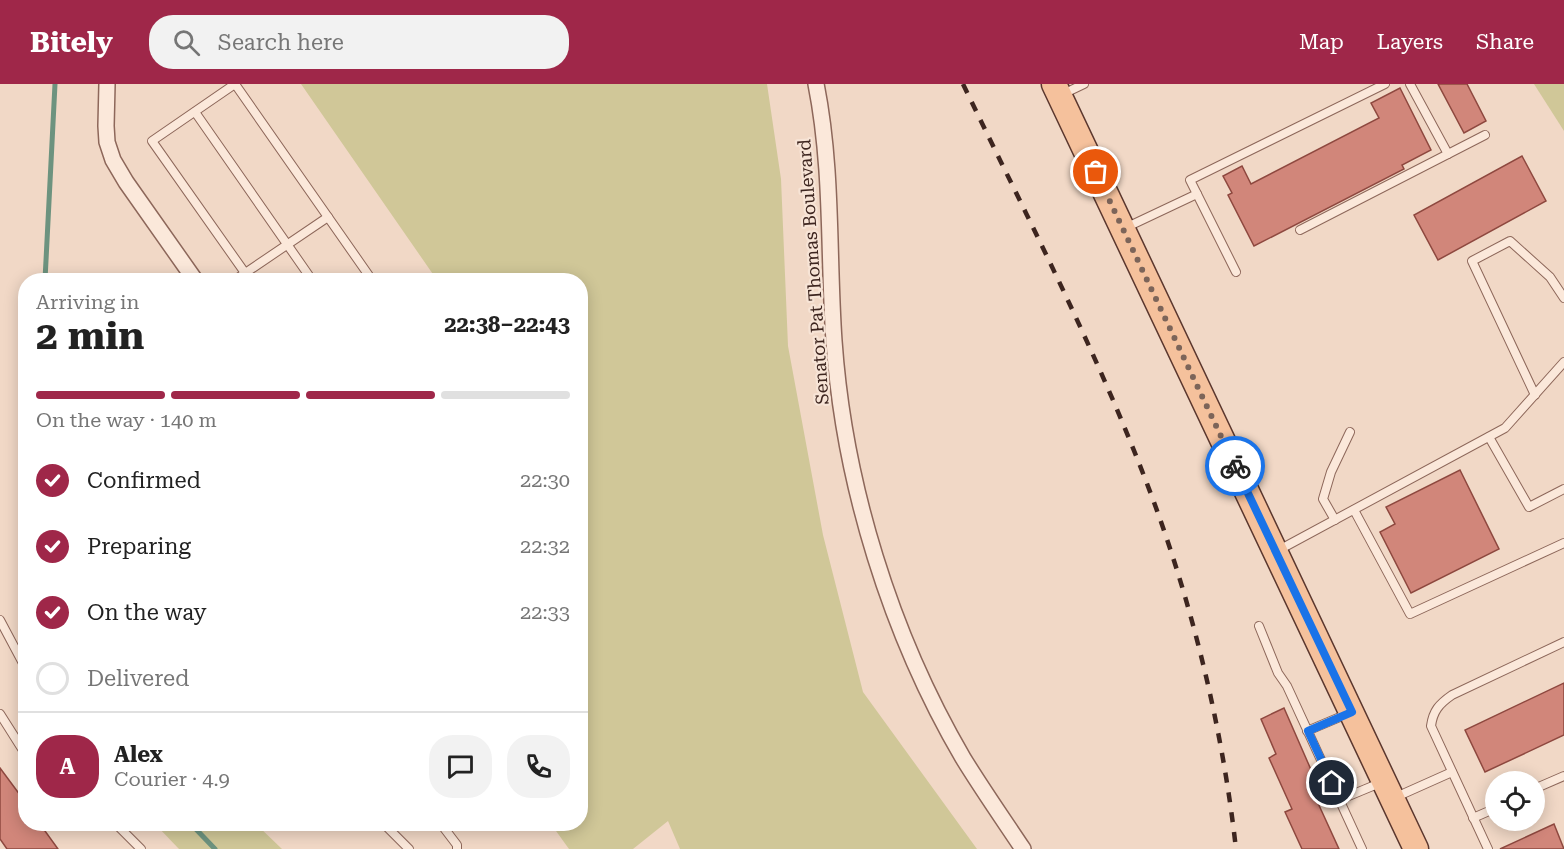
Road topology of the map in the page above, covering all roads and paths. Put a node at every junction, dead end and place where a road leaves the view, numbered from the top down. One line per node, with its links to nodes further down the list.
1 (107, 84): 16 (street)
2 (816, 84): 52 (street, Senator Pat Thomas Boulevard)
3 (1084, 84): 6 (lane)
4 (1385, 84): 10 (lane)
5 (1410, 84): 9 (lane)
6 (1057, 90): 12 (main road)
7 (195, 112): 11 (lane); 14 (lane); 17 (lane)
8 (1485, 135): 9 (lane)
9 (1448, 154): 13 (lane)
10 (1197, 194): 12 (lane); 15 (lane)
11 (328, 217): 14 (lane); 20 (lane)
12 (1123, 229): 30 (main road)
13 (1300, 230)
14 (287, 245): 18 (lane); 19 (lane)
15 (1236, 272)
16 (190, 273)
17 (244, 273)
18 (252, 273)
19 (307, 273)
20 (367, 273)
21 (1564, 298): 23 (lane)
22 (1564, 362): 23 (lane)
23 (1535, 395): 25 (lane)
24 (1350, 432): 28 (lane)
25 (1490, 437): 26 (lane); 27 (lane)
26 (1564, 489)
27 (1354, 510): 28 (lane); 29 (lane)
28 (1335, 520): 30 (lane)
29 (1564, 543)
30 (1276, 552): 35 (main road)
31 (0, 620): 34 (lane)
32 (1259, 626): 37 (lane)
33 (1564, 642): 39 (lane)
34 (18, 654)
35 (1352, 712): 37 (lane); 42 (main road)
36 (0, 714): 38 (lane)
37 (1308, 731): 43 (lane)
38 (18, 742)
39 (1452, 772): 42 (lane); 45 (lane)
40 (1564, 776): 41 (lane)
41 (1545, 784)
42 (1388, 790): 43 (lane); 54 (main road)
43 (1340, 800): 53 (lane)
44 (1485, 812): 45 (lane)
45 (1473, 818): 55 (lane)
46 (123, 831): 50 (lane)
47 (391, 831): 51 (lane)
48 (445, 831): 49 (lane)
49 (456, 848)
50 (141, 849)
51 (409, 849)
52 (1023, 849)
53 (1362, 849)
54 (1416, 849)
55 (1488, 849)

